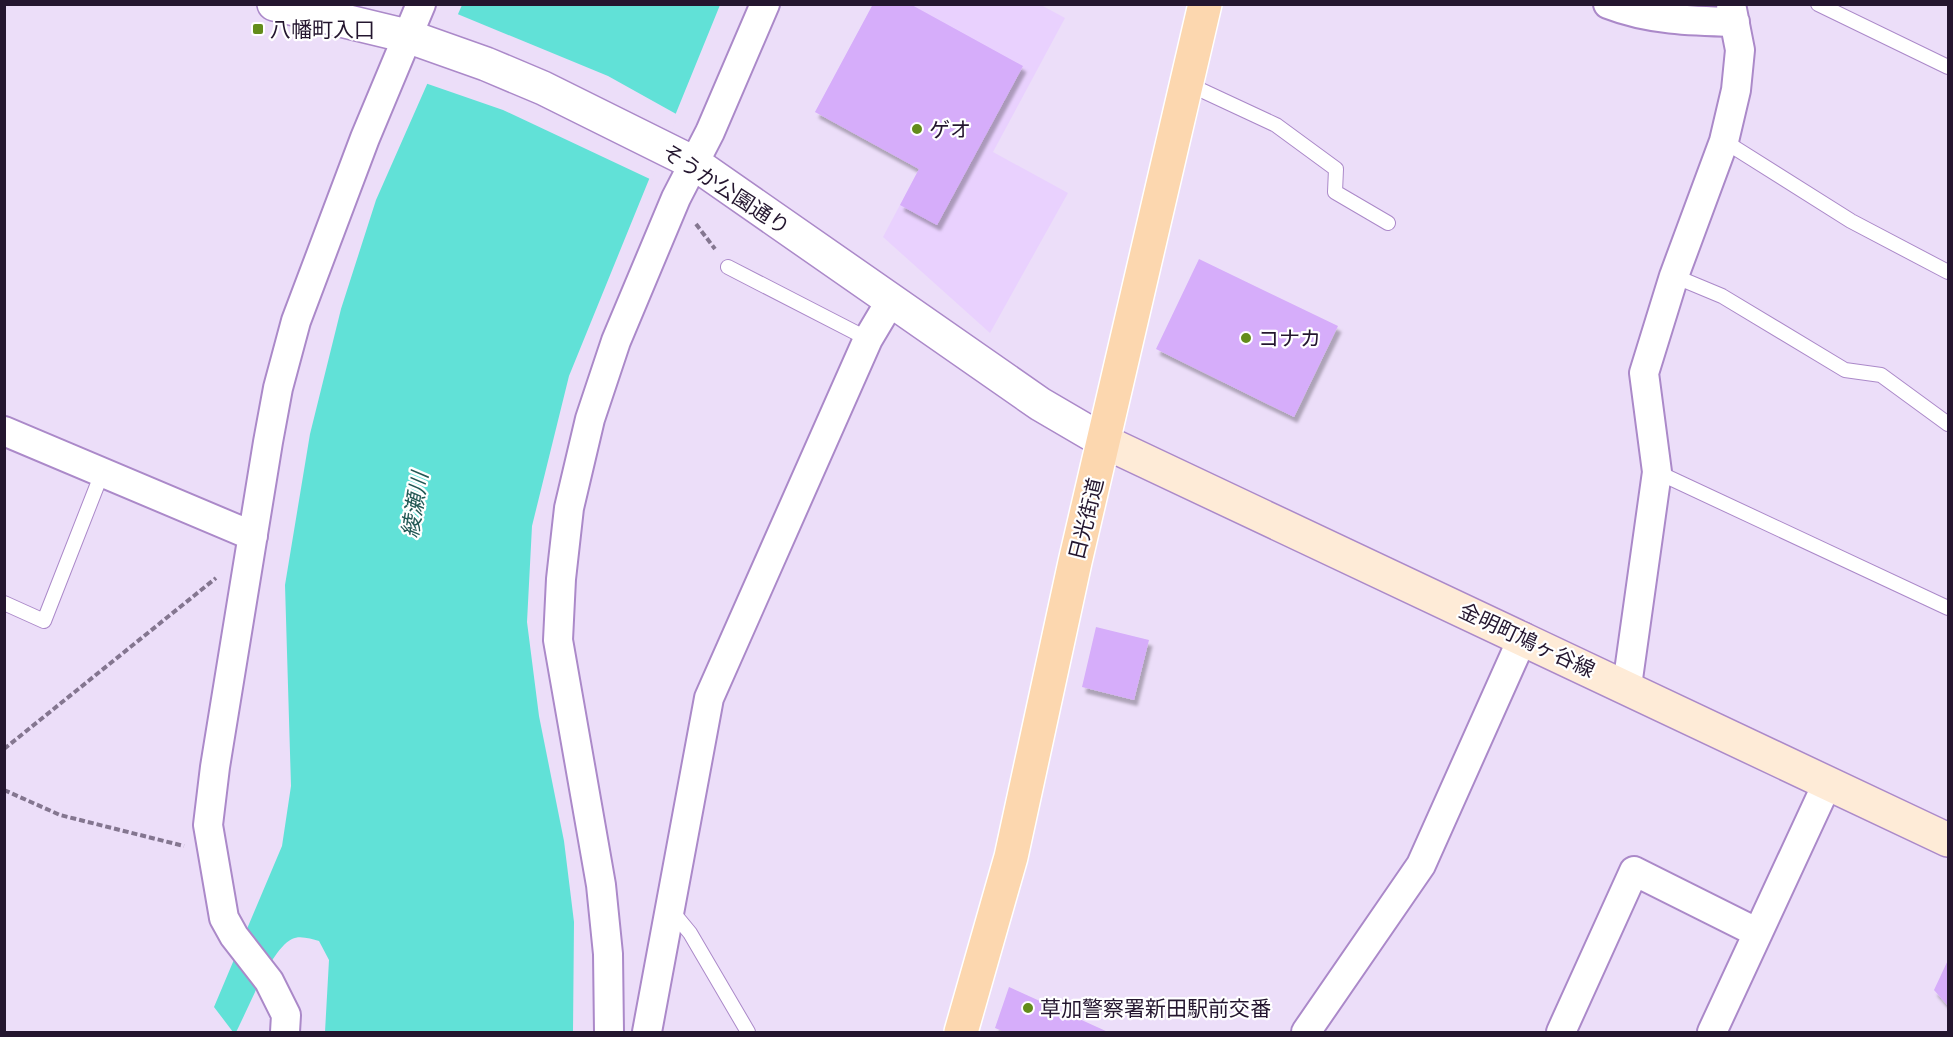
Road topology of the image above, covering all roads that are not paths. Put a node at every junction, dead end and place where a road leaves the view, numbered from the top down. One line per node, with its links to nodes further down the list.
1 (274, 4): 8 (street, そうか公園通り)
2 (421, 4): 8 (street)
3 (765, 4): 12 (street)
4 (1204, 4): 10 (main road, 日光街道)
5 (1608, 4): 7 (street)
6 (1818, 4): 9 (lane)
7 (1733, 13): 11 (street)
8 (414, 38): 12 (street, そうか公園通り); 24 (street)
9 (1948, 67)
10 (1188, 84): 13 (lane); 21 (main road, 日光街道)
11 (1724, 141): 15 (lane); 16 (street)
12 (682, 157): 17 (street, そうか公園通り); 34 (street)
13 (1388, 223)
14 (728, 267): 18 (lane)
15 (1948, 272)
16 (1674, 276): 19 (lane); 22 (street)
17 (890, 302): 18 (street); 21 (street, そうか公園通り)
18 (868, 339): 31 (street)
19 (1948, 424)
20 (4, 430): 23 (street)
21 (1105, 441): 27 (main road, 金明町鳩ヶ谷線); 37 (main road, 日光街道)
22 (1657, 472): 26 (lane); 28 (street)
23 (102, 473): 24 (street); 25 (lane)
24 (252, 542): 33 (street)
25 (4, 603)
26 (1948, 608)
27 (1523, 638): 28 (main road, 金明町鳩ヶ谷線); 38 (street)
28 (1627, 686): 29 (main road, 金明町鳩ヶ谷線)
29 (1827, 784): 30 (main road, 金明町鳩ヶ谷線); 32 (street)
30 (1948, 840)
31 (671, 910): 35 (street); 36 (lane)
32 (1758, 933): 39 (street); 40 (street)
33 (285, 1032)
34 (609, 1032)
35 (647, 1032)
36 (748, 1032)
37 (961, 1032)
38 (1306, 1032)
39 (1561, 1032)
40 (1712, 1032)

